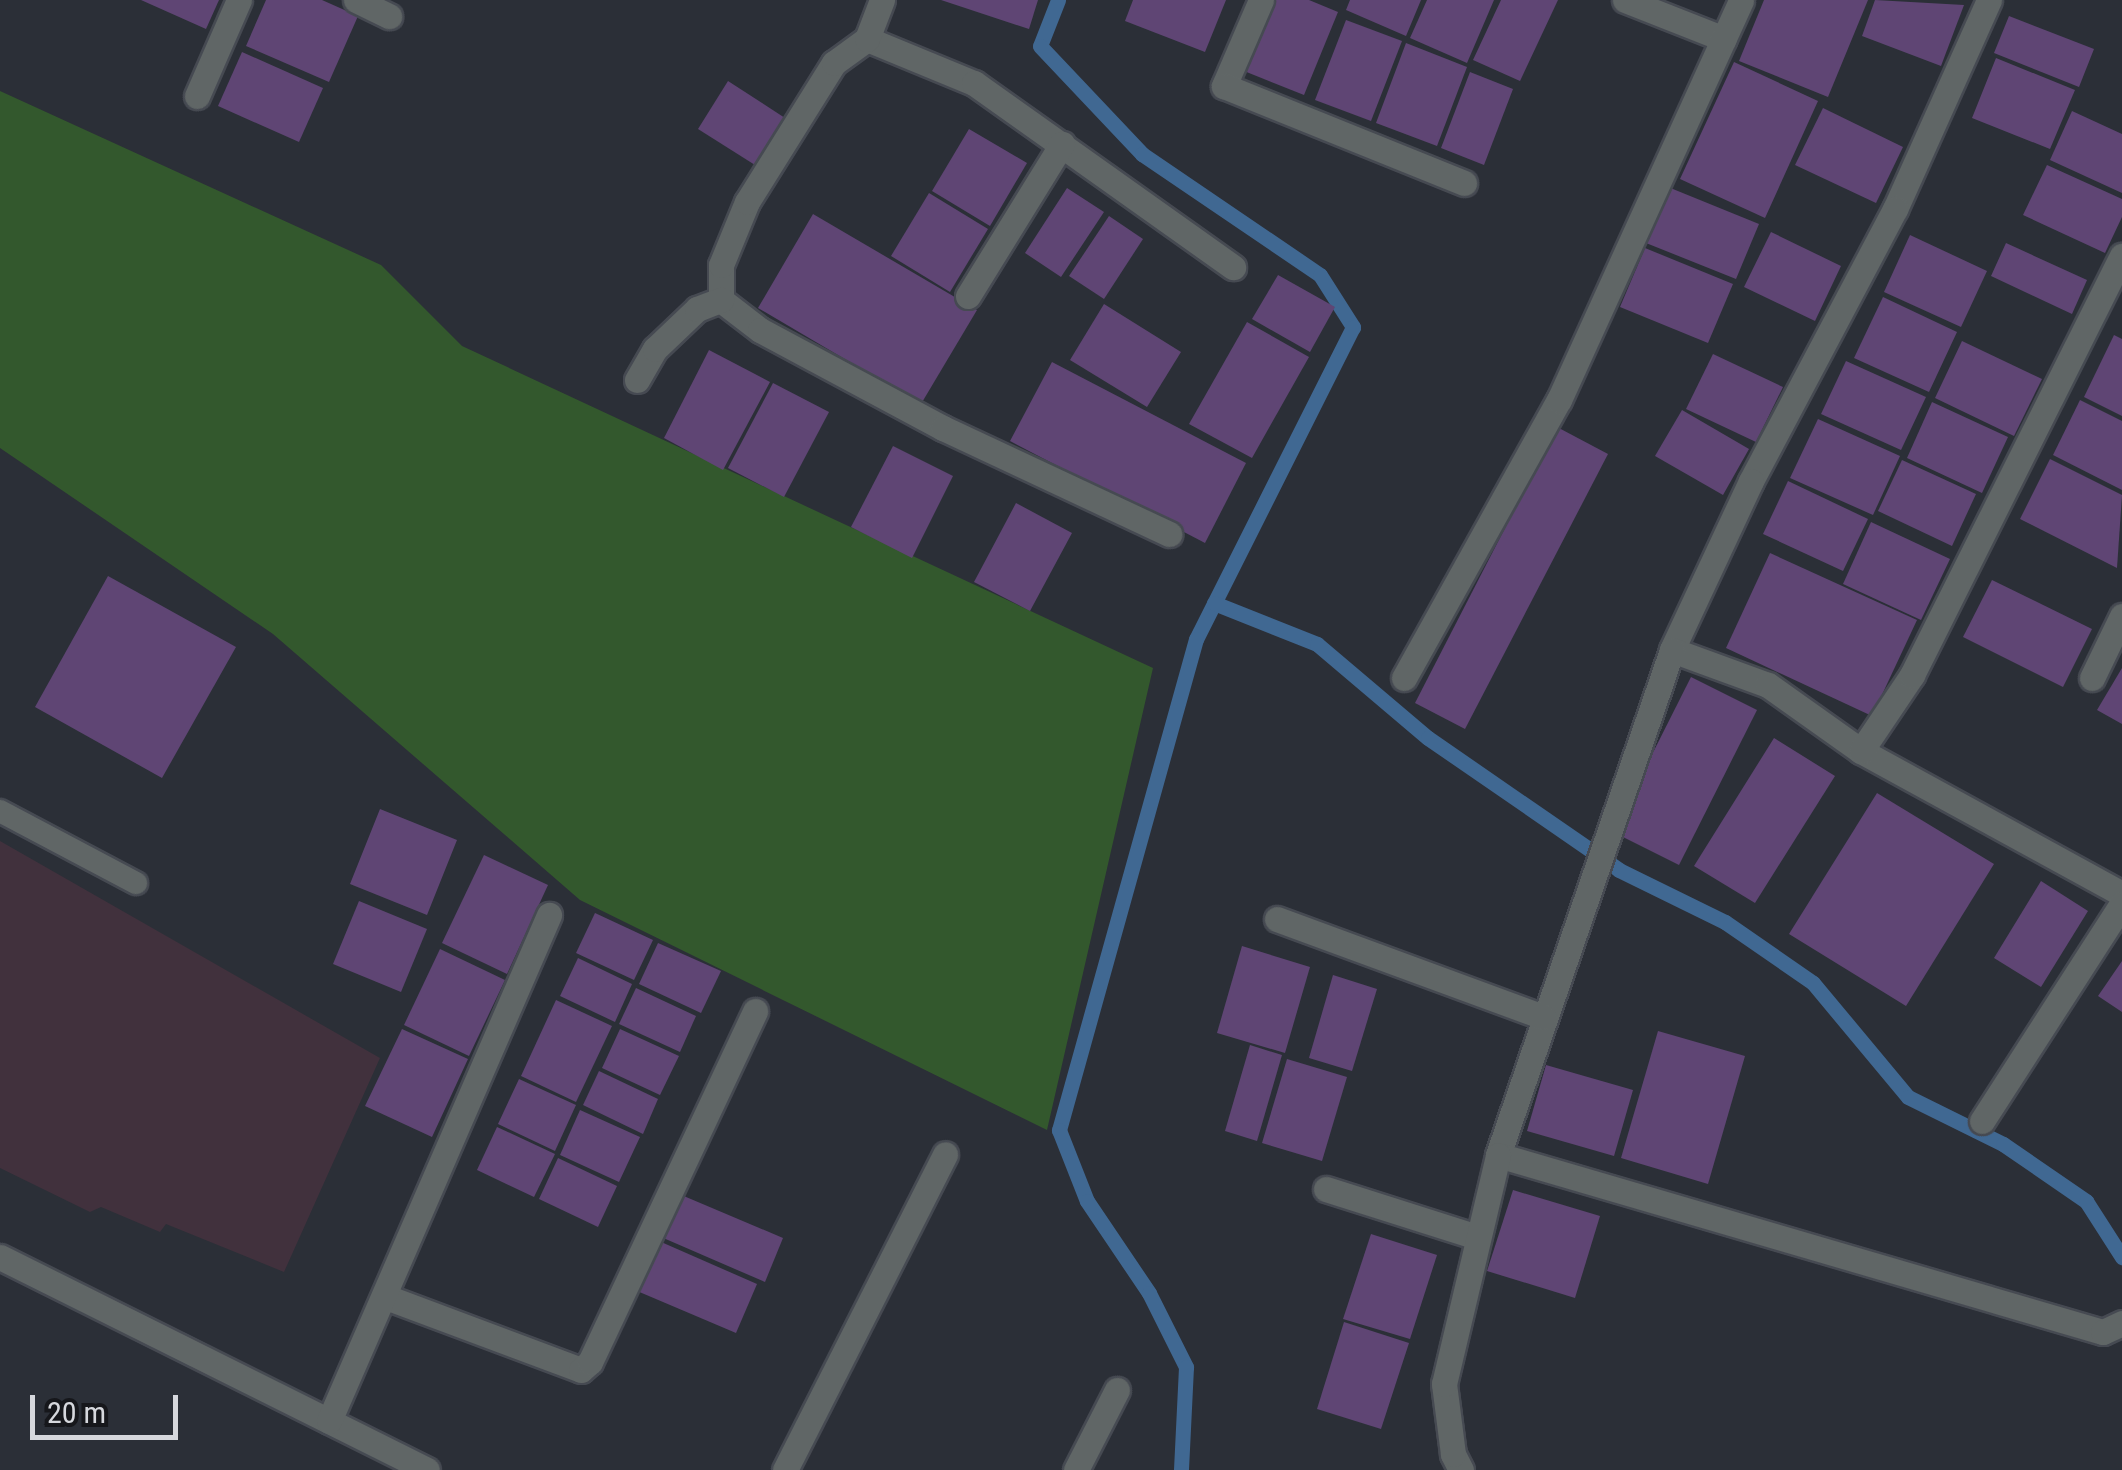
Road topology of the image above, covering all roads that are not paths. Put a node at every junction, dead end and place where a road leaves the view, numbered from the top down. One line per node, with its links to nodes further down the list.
1 (239, 0): 11 (street)
2 (356, 0): 8 (street)
3 (882, 0): 9 (street)
4 (1261, 0): 13 (street)
5 (1625, 0): 10 (street)
6 (1741, 0): 10 (street)
7 (1990, 0): 21 (street)
8 (389, 16)
9 (867, 39): 12 (street); 17 (street)
10 (1724, 39): 22 (street)
11 (197, 96)
12 (1062, 144): 15 (street); 16 (street)
13 (1464, 182)
14 (2122, 256): 24 (street)
15 (1233, 267)
16 (968, 296)
17 (721, 300): 18 (street); 19 (street)
18 (637, 380)
19 (1169, 534)
20 (2122, 616): 23 (street)
21 (1672, 650): 24 (street); 32 (street)
22 (1404, 678)
23 (2092, 678)
24 (1861, 751): 27 (street)
25 (0, 811): 26 (lane)
26 (136, 883)
27 (2122, 894)
28 (2122, 904): 33 (street)
29 (549, 916): 39 (street)
30 (1277, 918): 32 (street)
31 (755, 1012): 39 (street)
32 (1544, 1017): 35 (street)
33 (1982, 1121)
34 (945, 1154): 44 (street)
35 (1498, 1155): 37 (street); 40 (street)
36 (1326, 1189): 37 (street)
37 (1477, 1237): 46 (street)
38 (0, 1257): 42 (street)
39 (386, 1297): 42 (street)
40 (2122, 1323)
41 (1118, 1390): 45 (street)
42 (329, 1421): 43 (street)
43 (427, 1470)
44 (785, 1470)
45 (1076, 1470)
46 (1461, 1470)

